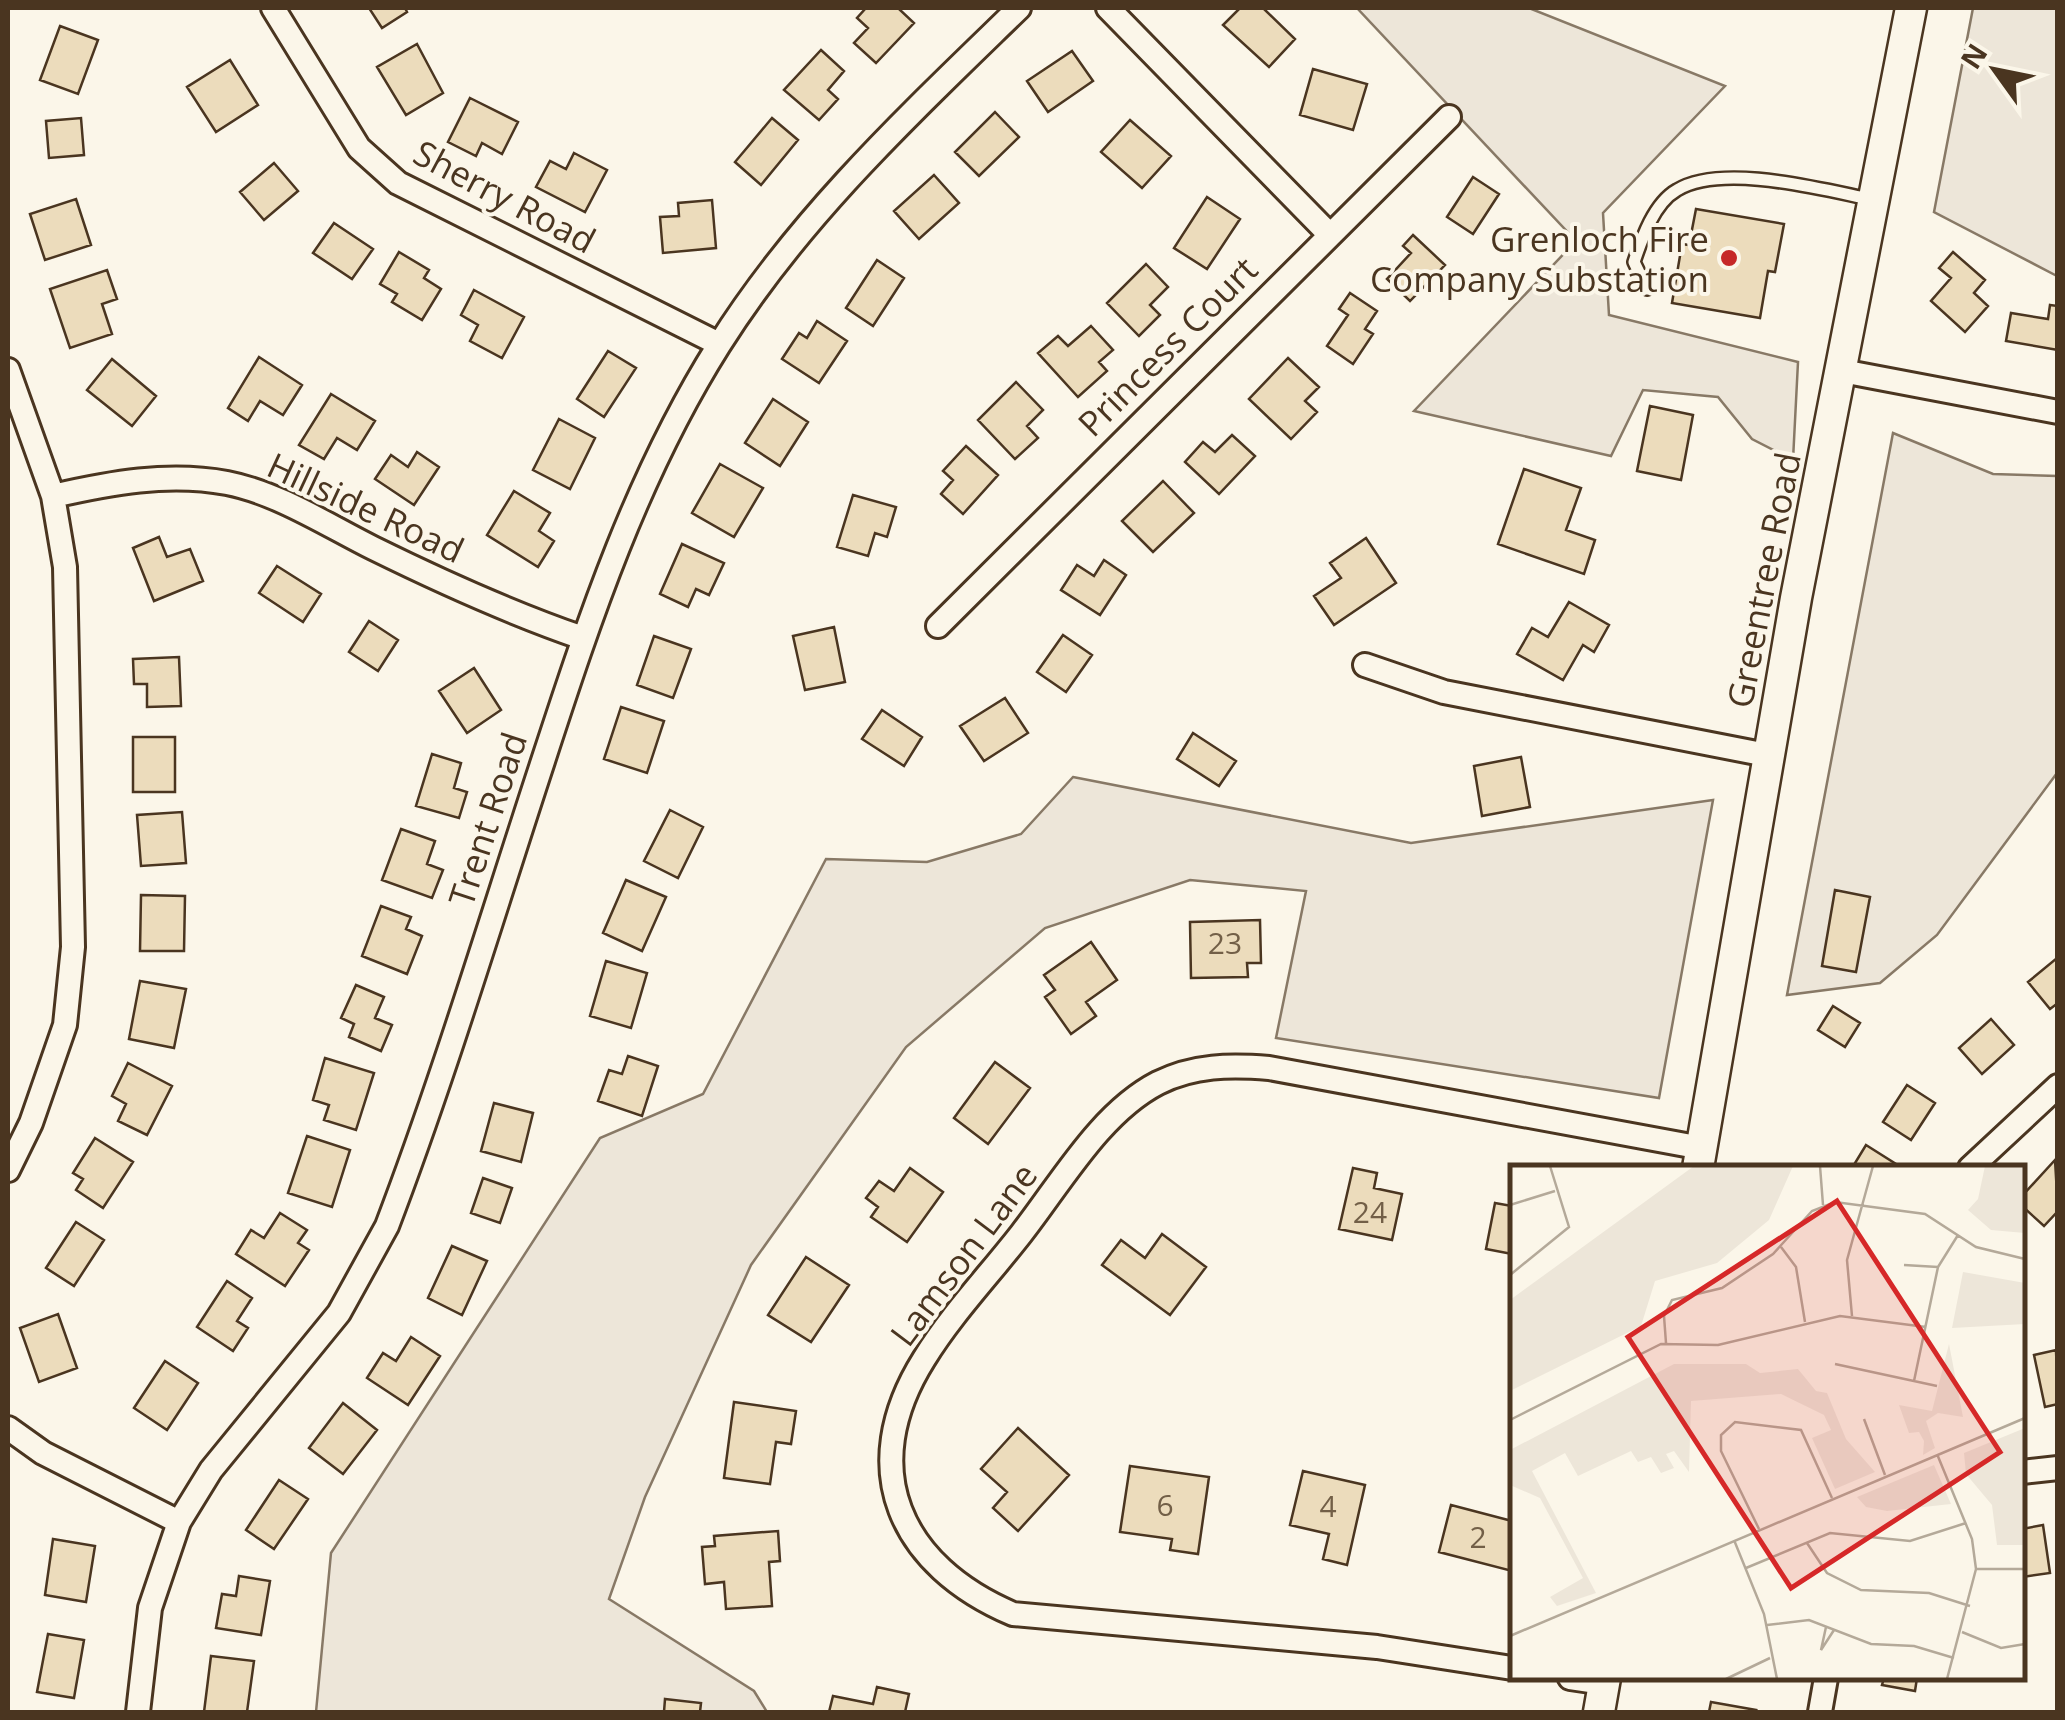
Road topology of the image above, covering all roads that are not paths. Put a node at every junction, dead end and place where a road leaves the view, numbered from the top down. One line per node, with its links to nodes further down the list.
1 (273, 8): 9 (street, Sherry Road)
2 (1019, 8): 9 (street, Trent Road)
3 (1108, 8): 7 (street)
4 (1911, 8): 6 (street, Greentree Road)
5 (1448, 117): 7 (street, Princess Court)
6 (1874, 200): 8 (lane); 11 (street, Greentree Road)
7 (1328, 233): 14 (street, Princess Court)
8 (1647, 289)
9 (719, 344): 15 (street, Trent Road)
10 (8, 370): 13 (street)
11 (1842, 372): 12 (street); 17 (street, Greentree Road)
12 (2058, 412)
13 (53, 496): 15 (street, Hillside Road); 21 (street)
14 (938, 626)
15 (582, 638): 25 (street, Trent Road)
16 (1366, 665): 17 (street)
17 (1768, 755): 19 (street, Greentree Road)
18 (2058, 1086): 20 (street)
19 (1700, 1158): 26 (street, Lamson Lane)
20 (1973, 1165)
21 (8, 1170)
22 (8, 1428): 25 (street)
23 (2058, 1468): 24 (street)
24 (2025, 1472)
25 (178, 1522): 30 (street, Trent Road)
26 (1510, 1668)
27 (1575, 1680): 29 (street)
28 (1826, 1680): 31 (street)
29 (1603, 1691)
30 (138, 1712)
31 (1820, 1712)

